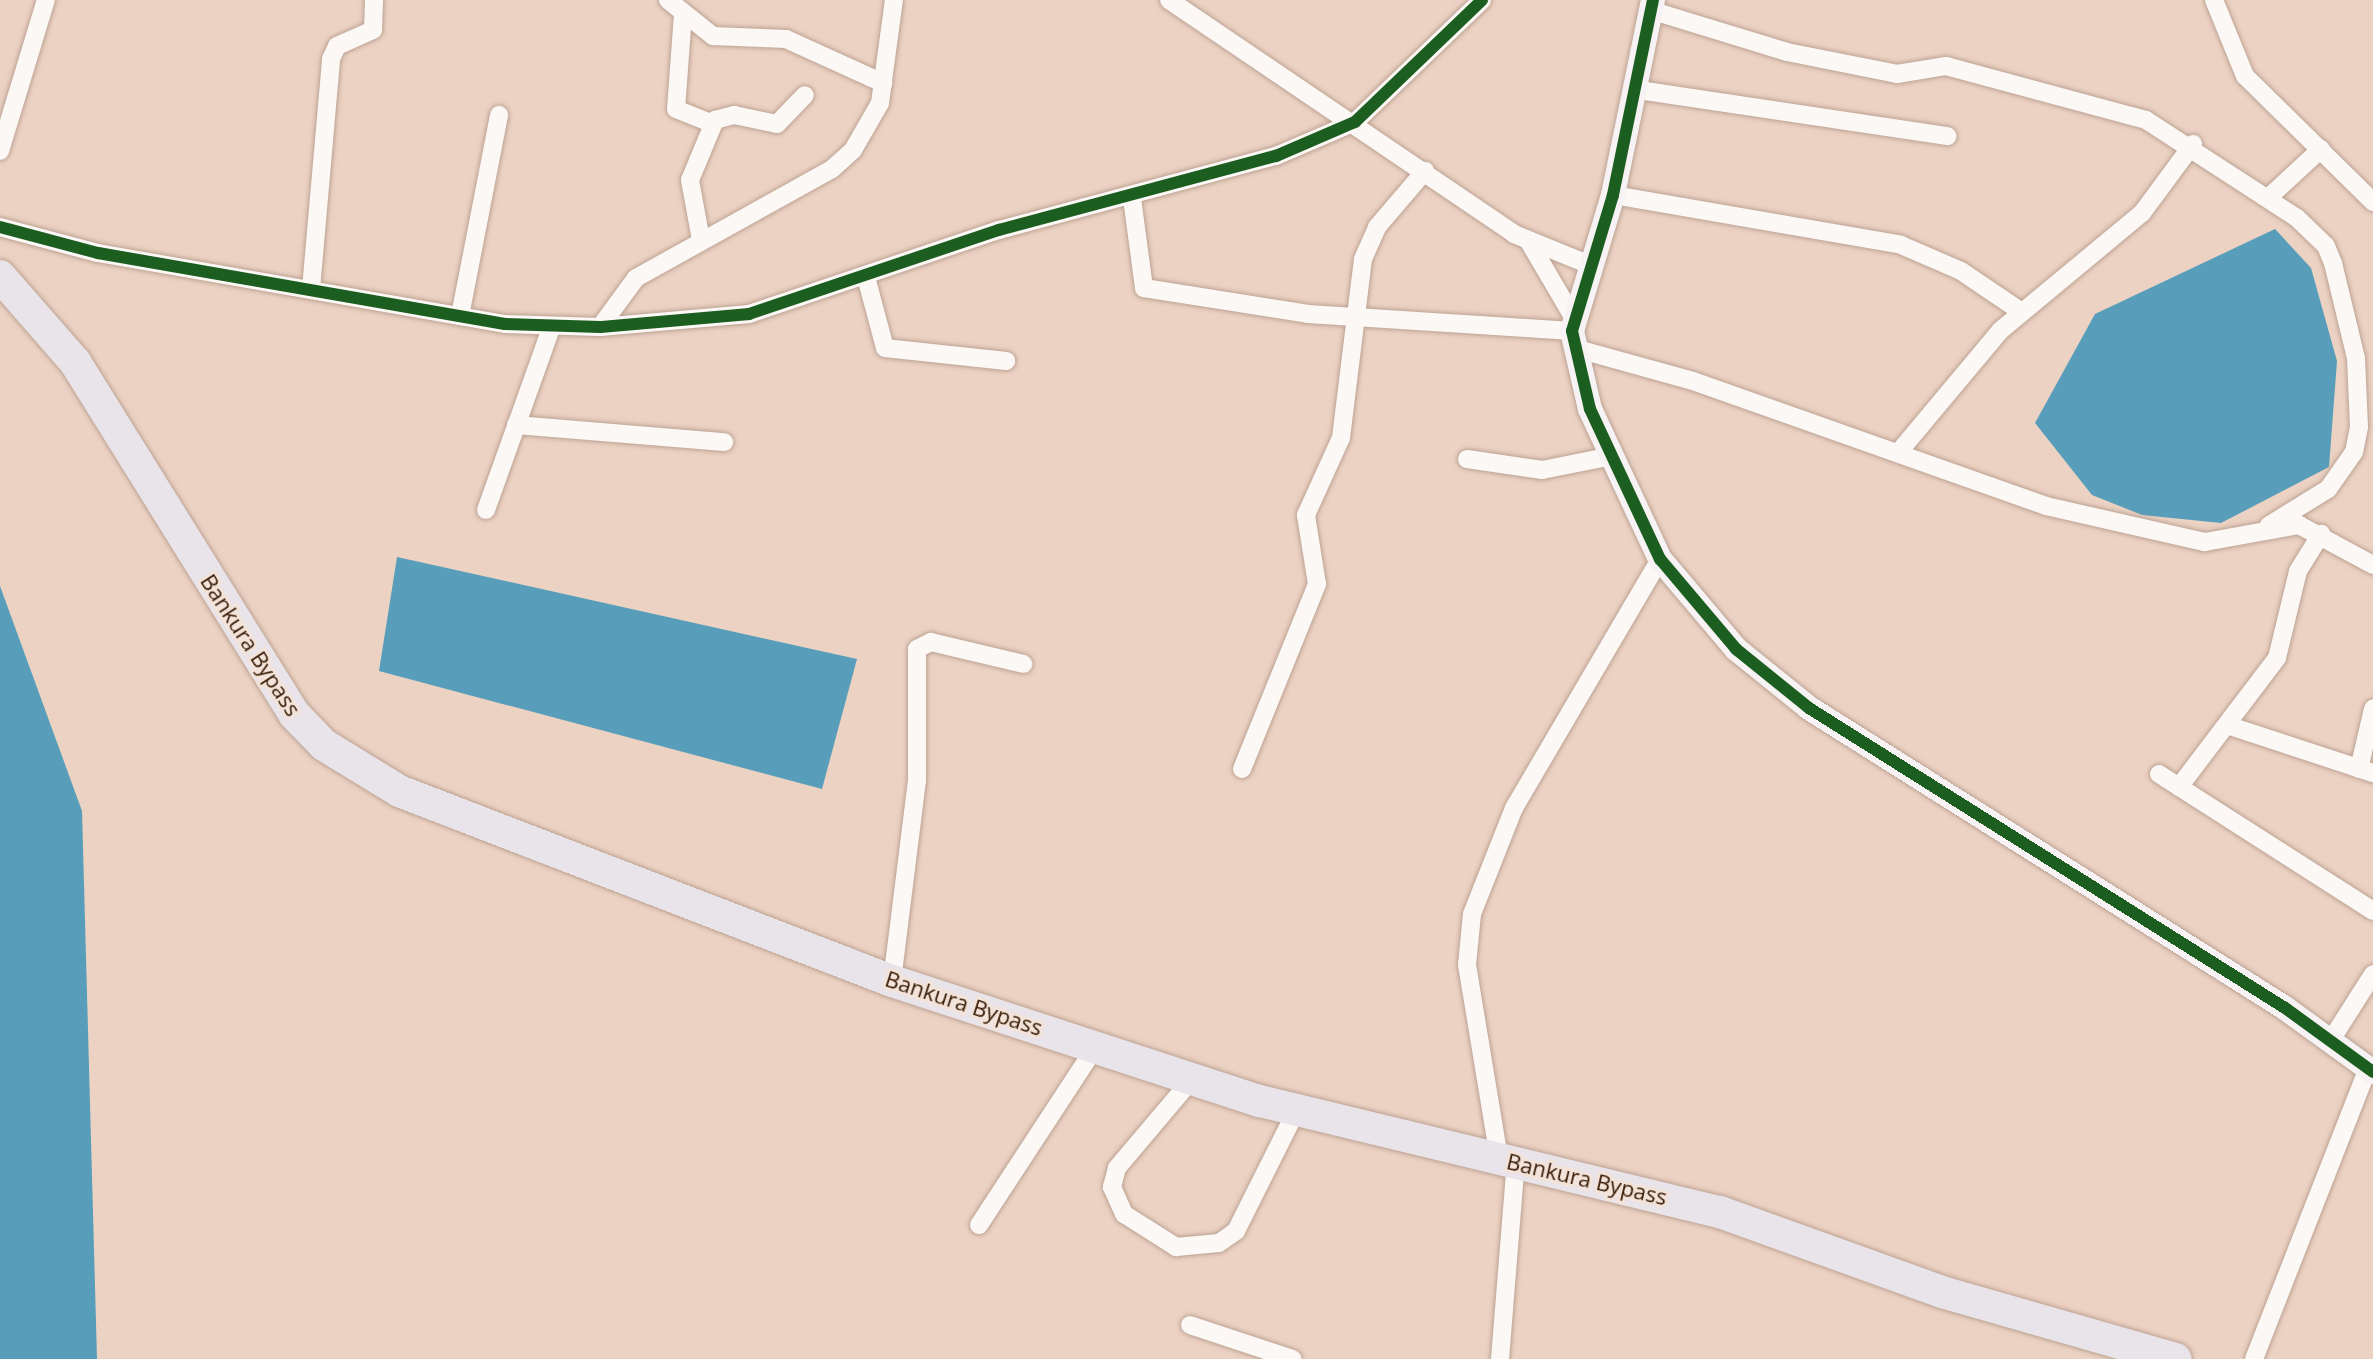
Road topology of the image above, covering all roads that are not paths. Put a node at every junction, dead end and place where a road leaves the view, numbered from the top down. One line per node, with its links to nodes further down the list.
1 (46, 0): 19 (street)
2 (374, 0): 31 (street)
3 (668, 0): 9 (street)
4 (894, 0): 10 (street)
5 (1169, 0): 14 (street)
6 (1482, 0): 14 (street)
7 (2214, 0): 18 (street)
8 (1652, 5): 11 (street); 17 (street)
9 (683, 14): 10 (street); 15 (street)
10 (883, 83): 27 (street)
11 (1632, 89): 16 (street); 21 (street)
12 (805, 95): 15 (street)
13 (499, 115): 33 (street)
14 (1355, 122): 20 (street); 22 (street)
15 (713, 124): 27 (street)
16 (1948, 136)
17 (2193, 144): 23 (street); 32 (street)
18 (2321, 149): 23 (street); 24 (street)
19 (0, 151)
20 (1425, 171): 26 (street); 34 (street)
21 (1613, 195): 28 (street); 32 (street)
22 (1132, 198): 30 (street); 34 (street)
23 (2268, 198): 45 (street)
24 (2373, 202)
25 (0, 227): 31 (street)
26 (1528, 239): 28 (street); 37 (street)
27 (701, 240): 35 (street)
28 (1590, 265): 37 (street)
29 (0, 276): 57 (highway, Bankura Bypass)
30 (866, 277): 35 (street); 38 (street)
31 (311, 289): 33 (street)
32 (2020, 311): 41 (street)
33 (460, 316): 36 (street)
34 (1357, 318): 37 (street); 52 (street)
35 (600, 327): 36 (street)
36 (551, 328): 39 (street)
37 (1574, 333): 41 (street); 42 (street)
38 (1006, 361)
39 (516, 425): 40 (street); 44 (street)
40 (724, 442)
41 (1898, 453): 45 (street)
42 (1612, 456): 43 (street); 47 (street)
43 (1467, 459)
44 (486, 510)
45 (2268, 526): 46 (street)
46 (2321, 534): 48 (street); 51 (street)
47 (1660, 559): 59 (street); 64 (street)
48 (2373, 565)
49 (1023, 664): 57 (street)
50 (2373, 709): 53 (street)
51 (2227, 725): 53 (street); 55 (street)
52 (1242, 769)
53 (2366, 771)
54 (2159, 774): 55 (street)
55 (2179, 787): 56 (street)
56 (2373, 911)
57 (892, 981): 60 (highway, Bankura Bypass)
58 (2370, 986): 59 (street)
59 (2331, 1040): 61 (street)
60 (1096, 1046): 62 (highway, Bankura Bypass); 65 (street)
61 (2370, 1070): 71 (street)
62 (1193, 1078): 63 (highway, Bankura Bypass); 63 (street)
63 (1296, 1111): 64 (highway, Bankura Bypass)
64 (1508, 1159): 67 (highway, Bankura Bypass); 69 (street)
65 (979, 1225)
66 (1190, 1325): 68 (street)
67 (2136, 1355): 70 (highway, Bankura Bypass)
68 (1293, 1359)
69 (1500, 1359)
70 (2176, 1359)
71 (2254, 1359)

